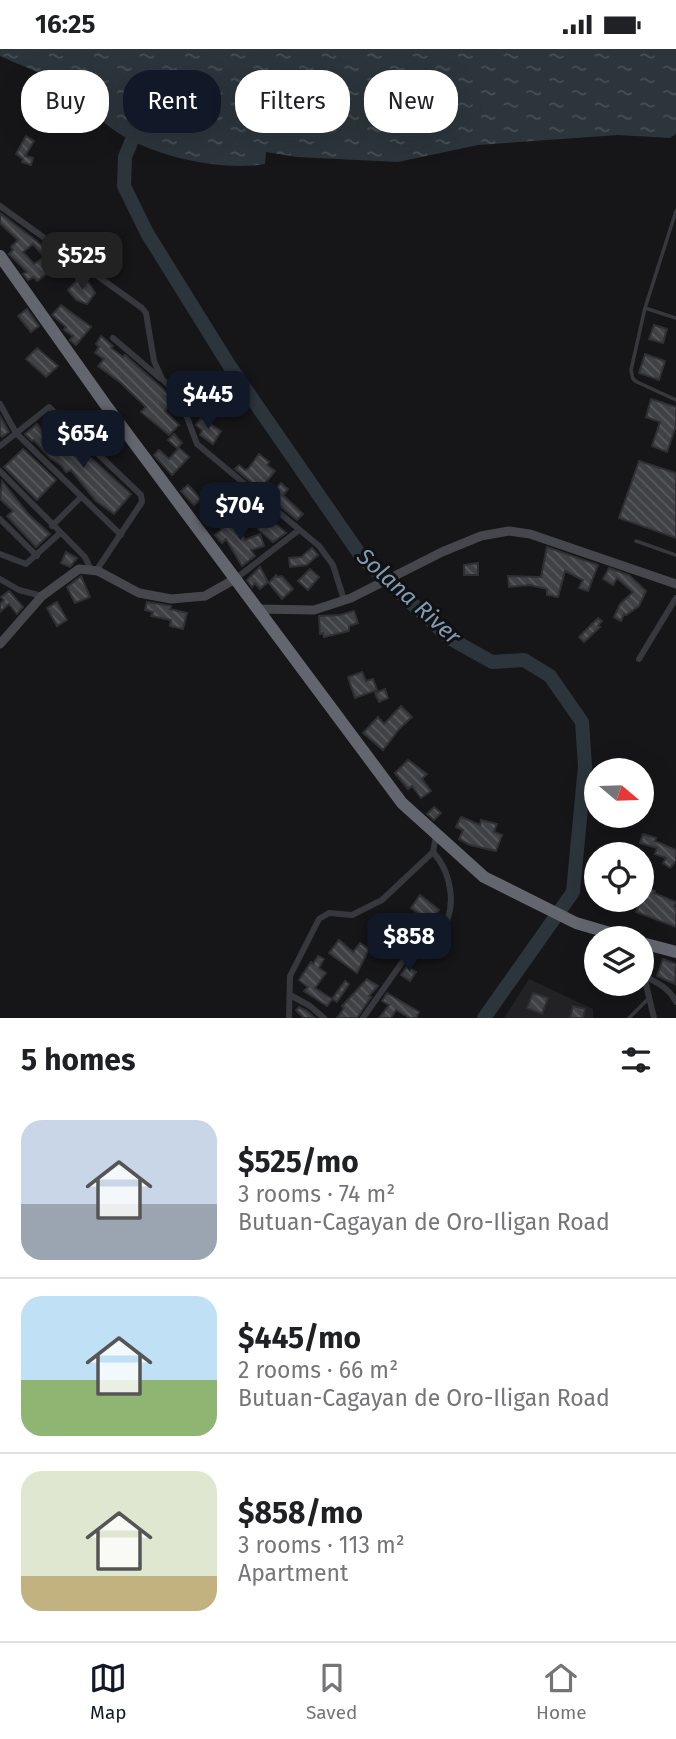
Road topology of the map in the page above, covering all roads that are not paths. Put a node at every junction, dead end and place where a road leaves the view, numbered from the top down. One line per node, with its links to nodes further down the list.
1 (0, 206): 7 (street)
2 (676, 211): 4 (lane)
3 (0, 256): 25 (highway)
4 (645, 308): 5 (lane); 8 (lane)
5 (676, 318)
6 (113, 338): 7 (street)
7 (162, 379): 16 (street)
8 (676, 400)
9 (0, 404): 10 (street)
10 (16, 433): 11 (street); 13 (street); 18 (street)
11 (0, 446)
12 (0, 471): 15 (street)
13 (81, 497): 15 (street); 18 (street)
14 (0, 519): 22 (street)
15 (52, 526): 17 (street)
16 (299, 530): 25 (street); 29 (street)
17 (60, 534): 22 (street); 23 (street)
18 (121, 535): 23 (street)
19 (636, 541): 21 (lane)
20 (0, 554): 22 (street)
21 (676, 555)
22 (37, 556)
23 (94, 570): 25 (street); 27 (street)
24 (0, 579): 27 (street)
25 (235, 579): 30 (highway)
26 (676, 584): 29 (street)
27 (42, 596): 31 (street)
28 (676, 598): 32 (street)
29 (348, 599): 30 (street)
30 (257, 609): 33 (highway)
31 (0, 643)
32 (639, 659)
33 (436, 835): 34 (street); 35 (highway)
34 (433, 852): 39 (street); 44 (street)
35 (586, 926)
36 (654, 946): 37 (highway)
37 (676, 952)
38 (654, 981): 41 (street)
39 (290, 995): 42 (street); 43 (street)
40 (649, 998): 45 (lane); 46 (street)
41 (676, 1002)
42 (289, 1018)
43 (324, 1018)
44 (363, 1018)
45 (629, 1018)
46 (654, 1018)

